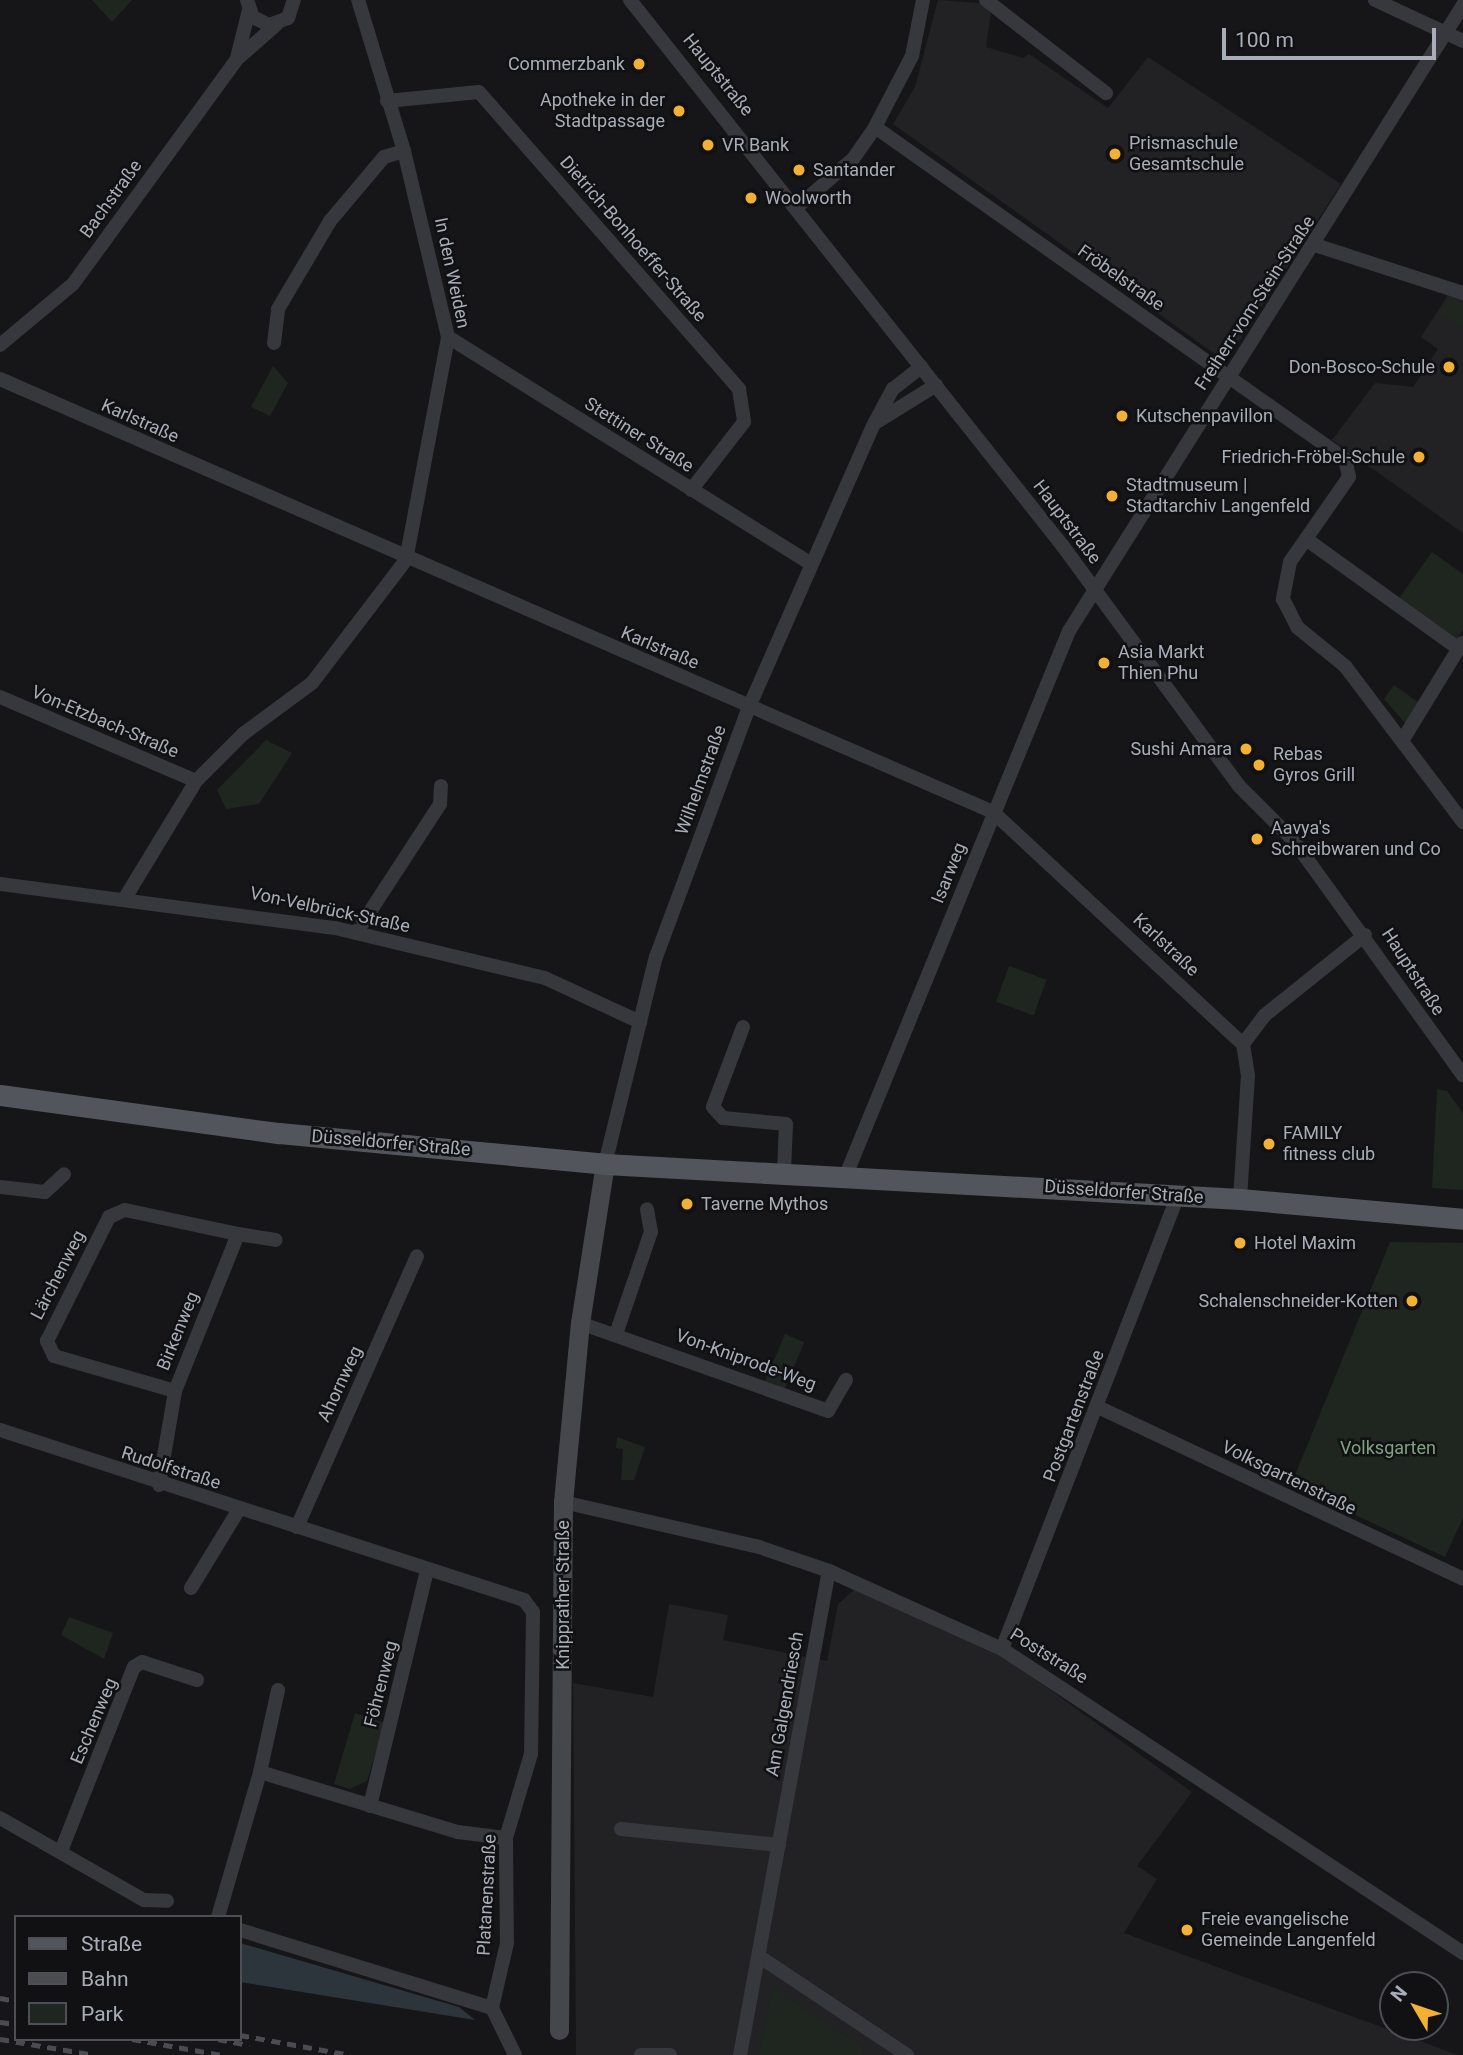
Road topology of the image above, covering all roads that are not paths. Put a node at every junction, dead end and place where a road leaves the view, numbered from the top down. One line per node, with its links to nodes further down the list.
1 (358, 0): 14 (street, In den Weiden)
2 (630, 0): 17 (street, Hauptstraße)
3 (923, 0): 15 (street)
4 (986, 0): 13 (street)
5 (1375, 0): 10 (street)
6 (297, 1): 9 (street, Bachstraße)
7 (248, 5): 9 (street); 12 (street, Bachstraße)
8 (1463, 5): 10 (street, Freiherr-vom-Stein-Straße)
9 (276, 25): 12 (street, Bachstraße)
10 (1447, 34): 11 (street); 18 (street, Freiherr-vom-Stein-Straße)
11 (1463, 41)
12 (237, 60): 22 (street, Bachstraße)
13 (1106, 93)
14 (387, 101): 16 (street, In den Weiden); 28 (street, Dietrich-Bonhoeffer-Straße)
15 (875, 127): 17 (street); 25 (street, Fröbelstraße)
16 (404, 151): 20 (street, In den Weiden); 21 (street)
17 (797, 208): 23 (street, Hauptstraße)
18 (1315, 245): 19 (street); 25 (street, Freiherr-vom-Stein-Straße)
19 (1463, 293)
20 (448, 337): 28 (street, Stettiner Straße); 30 (street, In den Weiden)
21 (274, 343)
22 (0, 345)
23 (921, 366): 26 (street, Hauptstraße); 27 (street, Wilhelmstraße)
24 (0, 379): 30 (street, Karlstraße)
25 (1230, 379): 29 (street, Fröbelstraße); 32 (street, Freiherr-vom-Stein-Straße)
26 (936, 385): 27 (street); 32 (street, Hauptstraße)
27 (874, 424): 31 (street, Wilhelmstraße)
28 (691, 490): 31 (street, Stettiner Straße)
29 (1306, 539): 33 (street); 36 (street)
30 (406, 560): 35 (street, Karlstraße); 37 (street)
31 (811, 564): 35 (street, Wilhelmstraße)
32 (1093, 589): 40 (street, Isarweg); 45 (street, Hauptstraße)
33 (1461, 646): 36 (street)
34 (0, 697): 37 (street, Von-Etzbach-Straße)
35 (749, 707): 40 (street, Karlstraße); 46 (street, Wilhelmstraße)
36 (1402, 741): 41 (street)
37 (196, 781): 43 (street)
38 (441, 786): 44 (street)
39 (1463, 798): 41 (street)
40 (993, 812): 48 (street, Karlstraße); 54 (street, Isarweg)
41 (1459, 817)
42 (0, 884): 43 (street, Von-Velbrück-Straße)
43 (125, 898): 44 (street, Von-Velbrück-Straße)
44 (356, 933): 46 (street, Von-Velbrück-Straße)
45 (1365, 935): 48 (street); 49 (street, Hauptstraße)
46 (640, 1023): 51 (street, Wilhelmstraße)
47 (743, 1027): 52 (street)
48 (1243, 1044): 57 (street)
49 (1463, 1075)
50 (0, 1095): 51 (main road, Düsseldorfer Straße)
51 (605, 1164): 52 (main road, Düsseldorfer Straße); 63 (main road, Knipprather Straße)
52 (784, 1172): 54 (main road, Düsseldorfer Straße)
53 (64, 1174): 55 (street)
54 (846, 1175): 56 (main road, Düsseldorfer Straße)
55 (0, 1187)
56 (1178, 1196): 57 (main road, Düsseldorfer Straße); 67 (street, Postgartenstraße)
57 (1240, 1199): 59 (main road, Düsseldorfer Straße)
58 (647, 1209): 64 (street)
59 (1463, 1219)
60 (237, 1234): 61 (street); 66 (street, Birkenweg); 66 (street, Lärchenweg)
61 (276, 1240)
62 (417, 1256): 72 (street, Ahornweg)
63 (580, 1323): 64 (street, Von-Kniprode-Weg); 70 (main road, Knipprather Straße)
64 (616, 1334): 65 (street, Von-Kniprode-Weg)
65 (846, 1380)
66 (176, 1391): 69 (street, Birkenweg)
67 (1100, 1408): 76 (street, Volksgartenstraße); 78 (street, Postgartenstraße)
68 (0, 1430): 69 (street, Rudolfstraße)
69 (159, 1485): 71 (street, Rudolfstraße)
70 (563, 1502): 75 (street, Poststraße); 94 (main road, Knipprather Straße)
71 (238, 1511): 72 (street, Rudolfstraße); 77 (street)
72 (297, 1527): 73 (street, Rudolfstraße)
73 (332, 1538): 74 (street, Platanenstraße)
74 (427, 1570): 82 (street, Föhrenweg); 85 (street, Platanenstraße)
75 (829, 1571): 78 (street, Poststraße); 86 (street, Am Galgendriesch)
76 (1463, 1579)
77 (191, 1588)
78 (1002, 1649): 91 (street, Poststraße)
79 (197, 1680): 87 (street, Eschenweg)
80 (278, 1690): 81 (street)
81 (260, 1772): 82 (street); 89 (street)
82 (370, 1806): 85 (street)
83 (0, 1818): 87 (street)
84 (621, 1829): 86 (street)
85 (506, 1838): 93 (street, Platanenstraße)
86 (779, 1845): 92 (street, Am Galgendriesch)
87 (61, 1851): 88 (street)
88 (167, 1901)
89 (219, 1915)
90 (242, 1931): 93 (street)
91 (1463, 1953)
92 (760, 1957): 98 (street, Am Galgendriesch); 99 (street)
93 (492, 2008): 95 (street)
94 (559, 2030)
95 (514, 2055)
96 (641, 2055): 97 (street)
97 (670, 2055)
98 (740, 2055)
99 (907, 2055)

